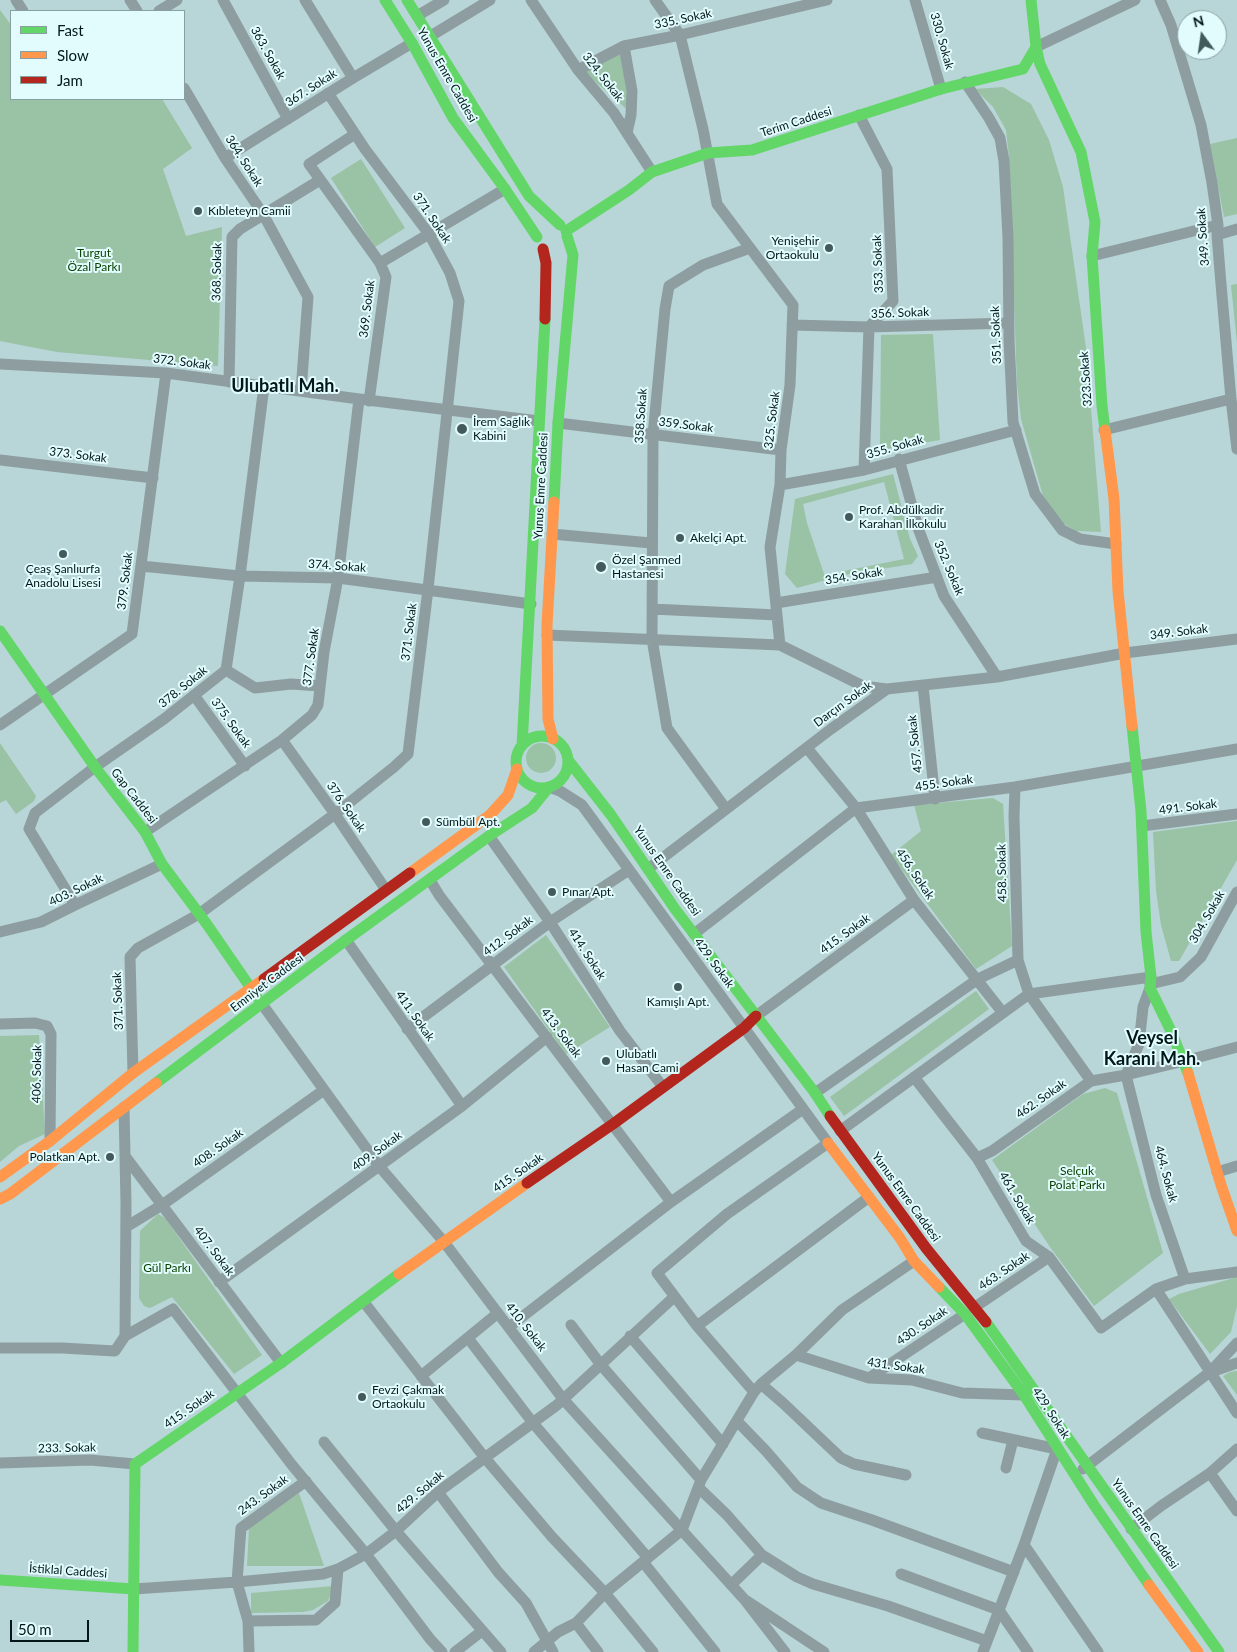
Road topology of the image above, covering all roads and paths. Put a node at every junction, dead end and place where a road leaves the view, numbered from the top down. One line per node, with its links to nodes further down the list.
1 (177, 0): 15 (street)
2 (223, 0): 29 (street, 363. Sokak)
3 (305, 0): 23 (street)
4 (385, 0): 19 (main road, Yunus Emre Caddesi)
5 (407, 0): 16 (main road, Yunus Emre Caddesi)
6 (444, 0): 16 (street)
7 (490, 0): 18 (street)
8 (531, 0): 22 (street, 324. Sokak)
9 (655, 0): 17 (street, 325. Sokak)
10 (827, 0): 17 (street, 335. Sokak)
11 (916, 0): 25 (street, 330. Sokak)
12 (1031, 0): 21 (main road, 323.Sokak)
13 (1135, 0): 21 (street)
14 (1160, 0): 39 (street, 349. Sokak)
15 (161, 10)
16 (417, 16): 18 (main road, Yunus Emre Caddesi)
17 (680, 35): 20 (street, 335. Sokak); 32 (street, 325. Sokak)
18 (429, 37): 40 (main road, Yunus Emre Caddesi)
19 (412, 42): 23 (street, 367. Sokak); 36 (main road, Yunus Emre Caddesi)
20 (624, 46): 22 (street, 335. Sokak); 30 (street)
21 (1036, 47): 24 (main road, Terim Caddesi); 45 (main road, 323.Sokak)
22 (578, 70): 30 (street, 324. Sokak)
23 (352, 78): 27 (street, 367. Sokak)
24 (965, 82): 25 (main road, Terim Caddesi); 47 (street, 351. Sokak)
25 (941, 89): 28 (main road, Terim Caddesi)
26 (185, 90): 33 (street, 364. Sokak)
27 (328, 93): 29 (street, 367. Sokak); 31 (street, 371. Sokak)
28 (859, 116): 32 (main road, Terim Caddesi); 49 (street, 353. Sokak)
29 (288, 119): 33 (street, 367. Sokak)
30 (627, 133): 34 (street, 324. Sokak)
31 (355, 134): 35 (street, 369. Sokak); 41 (street, 371. Sokak)
32 (708, 153): 34 (main road, Terim Caddesi); 43 (street, 325. Sokak)
33 (225, 158): 37 (street, 364. Sokak)
34 (652, 172): 40 (main road, Terim Caddesi)
35 (320, 180): 37 (street, 368. Sokak); 46 (street, 369. Sokak)
36 (506, 189): 41 (street); 42 (main road, Yunus Emre Caddesi)
37 (263, 214): 52 (street, 368. Sokak); 54 (street, 364. Sokak)
38 (1237, 229): 39 (street)
39 (1217, 230): 45 (street); 55 (street, 349. Sokak)
40 (564, 231): 42 (main road); 44 (main road); 59 (main road, Yunus Emre Caddesi)
41 (429, 234): 46 (street); 57 (street, 371. Sokak)
42 (537, 237): 44 (main road)
43 (750, 248): 48 (street, 325. Sokak); 62 (street, 358.Sokak)
44 (543, 250): 58 (main road, Yunus Emre Caddesi)
45 (1092, 256): 61 (main road, 323.Sokak)
46 (380, 263): 56 (street, 369. Sokak)
47 (1009, 323): 49 (street, 356. Sokak); 60 (street, 351. Sokak)
48 (792, 325): 49 (street, 356. Sokak); 64 (street, 325. Sokak)
49 (870, 328): 67 (street)
50 (0, 364): 51 (street, 372. Sokak)
51 (166, 372): 52 (street, 372. Sokak); 68 (street, 379. Sokak)
52 (229, 382): 53 (street, 372. Sokak)
53 (264, 386): 54 (street, 372. Sokak); 74 (street, 378. Sokak)
54 (301, 392): 56 (street, 372. Sokak)
55 (1231, 398): 61 (street); 63 (street, 349. Sokak)
56 (364, 400): 57 (street, 372. Sokak); 76 (street, 377. Sokak)
57 (448, 409): 58 (street, 372. Sokak); 77 (street, 371. Sokak)
58 (539, 421): 79 (main road, Yunus Emre Caddesi)
59 (558, 423): 62 (street, 359.Sokak); 70 (main road, Yunus Emre Caddesi)
60 (1016, 430): 65 (street, 355. Sokak); 72 (street, 351. Sokak)
61 (1104, 430): 72 (main road, 323.Sokak)
62 (653, 434): 64 (street, 359.Sokak); 71 (street, 358.Sokak)
63 (1237, 449)
64 (781, 450): 69 (street, 325. Sokak)
65 (899, 459): 67 (street, 355. Sokak); 75 (street, 352. Sokak)
66 (0, 460): 68 (street, 373. Sokak)
67 (864, 470): 69 (street, 355. Sokak)
68 (153, 478): 73 (street, 379. Sokak)
69 (780, 485): 78 (street, 325. Sokak)
70 (552, 534): 71 (street); 83 (main road, Yunus Emre Caddesi)
71 (651, 543): 80 (street, 358.Sokak)
72 (1116, 544): 87 (main road, 323.Sokak)
73 (141, 566): 74 (street, 374. Sokak); 93 (street, 379. Sokak)
74 (240, 576): 76 (street, 374. Sokak); 88 (street, 378. Sokak)
75 (937, 577): 78 (street, 354. Sokak); 89 (street, 352. Sokak)
76 (338, 578): 77 (street, 374. Sokak); 90 (street, 377. Sokak)
77 (428, 590): 79 (street, 374. Sokak); 111 (street, 371. Sokak)
78 (776, 602): 81 (street, 325. Sokak)
79 (531, 604): 98 (main road, Yunus Emre Caddesi)
80 (652, 609): 81 (street); 84 (street, 358.Sokak)
81 (777, 615): 86 (street, 325. Sokak)
82 (0, 631): 93 (main road, Gap Caddesi)
83 (547, 635): 84 (street); 96 (main road, Yunus Emre Caddesi)
84 (652, 639): 86 (street); 110 (street, 358.Sokak)
85 (1237, 639): 87 (street, 349. Sokak)
86 (780, 645): 92 (street)
87 (1125, 653): 89 (street, Darçın Sokak); 103 (main road, 323.Sokak)
88 (226, 670): 90 (street); 94 (street, 378. Sokak)
89 (996, 677): 91 (street, Darçın Sokak)
90 (320, 686): 97 (street, 377. Sokak)
91 (923, 686): 92 (street, Darçın Sokak); 108 (street, 457. Sokak)
92 (887, 689): 99 (street, Darçın Sokak)
93 (44, 694): 95 (street, 379. Sokak); 104 (main road, Gap Caddesi)
94 (194, 695): 102 (street, 375. Sokak); 104 (street, 378. Sokak)
95 (0, 725)
96 (553, 739): 98 (main road); 101 (main road)
97 (282, 740): 102 (street, 377. Sokak); 111 (street, 376. Sokak)
98 (522, 746): 105 (main road)
99 (807, 748): 109 (street, 456. Sokak); 110 (street, Darçın Sokak)
100 (1237, 749): 103 (street, 455. Sokak)
101 (568, 760): 107 (main road); 118 (main road, Yunus Emre Caddesi)
102 (246, 766): 114 (street, 377. Sokak)
103 (1138, 766): 106 (street, 455. Sokak); 113 (main road, 323.Sokak)
104 (95, 767): 114 (main road, Gap Caddesi); 123 (street, 378. Sokak)
105 (517, 769): 107 (main road); 120 (main road, Emniyet Caddesi)
106 (1015, 787): 108 (street, 455. Sokak); 129 (street, 458. Sokak)
107 (549, 788): 115 (main road, Emniyet Caddesi); 117 (street, 429. Sokak)
108 (935, 799): 109 (street, 455. Sokak)
109 (856, 808): 122 (street, 456. Sokak); 127 (street)
110 (726, 809): 118 (street, Darçın Sokak)
111 (335, 814): 120 (street, 376. Sokak); 124 (street, 371. Sokak)
112 (1237, 814): 113 (street, 491. Sokak)
113 (1142, 826): 132 (main road, 323.Sokak)
114 (145, 832): 116 (main road, Gap Caddesi)
115 (489, 836): 119 (main road, Emniyet Caddesi); 125 (street, 414. Sokak)
116 (162, 864): 123 (street, 403. Sokak); 124 (main road, Gap Caddesi)
117 (629, 870): 125 (street, 412. Sokak); 139 (street, 429. Sokak)
118 (648, 870): 127 (main road, Yunus Emre Caddesi)
119 (430, 880): 128 (main road, Emniyet Caddesi); 130 (street, 413. Sokak)
120 (386, 890): 133 (main road, Emniyet Caddesi)
121 (1237, 892): 132 (street, 304. Sokak)
122 (914, 900): 131 (street, 456. Sokak); 137 (street, 415. Sokak)
123 (74, 905): 126 (street, 403. Sokak)
124 (199, 914): 133 (main road, Gap Caddesi); 144 (street, 371. Sokak)
125 (550, 922): 130 (street, 412. Sokak); 148 (street, 414. Sokak)
126 (0, 932)
127 (694, 934): 137 (main road, Yunus Emre Caddesi)
128 (346, 940): 135 (main road, Emniyet Caddesi); 140 (street, 411. Sokak)
129 (1018, 960): 131 (street); 134 (street, 458. Sokak)
130 (492, 965): 140 (street, 412. Sokak); 141 (street, 413. Sokak)
131 (978, 980): 136 (street, 456. Sokak); 150 (street)
132 (1150, 983): 134 (street, 304. Sokak); 143 (main road, 323.Sokak); 145 (street)
133 (251, 988): 135 (main road, Gap Caddesi); 144 (main road, Emniyet Caddesi)
134 (1029, 994): 136 (street); 147 (street, 458. Sokak)
135 (262, 1004): 149 (street, 410. Sokak); 151 (main road, Emniyet Caddesi)
136 (1003, 1013): 146 (street)
137 (756, 1016): 139 (main road, 415. Sokak); 150 (main road, Yunus Emre Caddesi)
138 (0, 1024): 156 (street, 406. Sokak)
139 (744, 1028): 148 (main road, 415. Sokak); 153 (street, 429. Sokak)
140 (407, 1029): 152 (street, 411. Sokak)
141 (546, 1037): 152 (street, 409. Sokak); 154 (street, 413. Sokak)
142 (1237, 1047): 143 (street, 462. Sokak)
143 (1184, 1061): 145 (street, 462. Sokak); 162 (main road, 323.Sokak)
144 (133, 1073): 156 (main road, Emniyet Caddesi)
145 (1126, 1075): 147 (street, 462. Sokak); 174 (street, 464. Sokak)
146 (914, 1077): 155 (street); 159 (street, 461. Sokak)
147 (1091, 1081): 159 (street, 462. Sokak)
148 (663, 1087): 154 (main road, 415. Sokak)
149 (324, 1090): 160 (street, 410. Sokak); 167 (street, 408. Sokak)
150 (814, 1093): 155 (main road, Yunus Emre Caddesi)
151 (124, 1106): 158 (street); 165 (main road, Emniyet Caddesi)
152 (462, 1106): 160 (street, 409. Sokak)
153 (803, 1109): 157 (street, 429. Sokak); 166 (street)
154 (613, 1124): 166 (street, 413. Sokak); 170 (main road, 415. Sokak)
155 (840, 1131): 179 (main road, Yunus Emre Caddesi)
156 (50, 1142): 163 (main road, Emniyet Caddesi)
157 (828, 1143): 164 (main road, 429. Sokak); 177 (street)
158 (125, 1156): 167 (street, 407. Sokak); 168 (street)
159 (976, 1158): 171 (street, 461. Sokak)
160 (379, 1166): 170 (street, 410. Sokak); 175 (street, 409. Sokak)
161 (1237, 1166): 162 (street)
162 (1217, 1172): 169 (main road, 323.Sokak)
163 (0, 1177)
164 (869, 1197): 172 (main road, 429. Sokak); 183 (street)
165 (0, 1199)
166 (671, 1202): 184 (street)
167 (162, 1205): 168 (street, 408. Sokak); 175 (street, 407. Sokak)
168 (126, 1227): 185 (street)
169 (1237, 1231)
170 (444, 1242): 178 (main road, 415. Sokak); 180 (street, 410. Sokak)
171 (1049, 1257): 176 (street, 461. Sokak); 179 (street, 463. Sokak)
172 (914, 1260): 181 (main road, 429. Sokak); 190 (street)
173 (1237, 1272): 174 (street)
174 (1185, 1278): 176 (street)
175 (219, 1282): 191 (street, 407. Sokak)
176 (1156, 1289): 194 (street)
177 (674, 1298): 183 (street); 186 (street, 429. Sokak)
178 (363, 1301): 191 (main road, 415. Sokak); 195 (street)
179 (975, 1307): 213 (main road, Yunus Emre Caddesi)
180 (498, 1314): 184 (street, 410. Sokak); 187 (street)
181 (965, 1314): 196 (street, 430. Sokak); 199 (main road, 429. Sokak)
182 (571, 1325): 193 (street)
183 (697, 1326): 197 (street)
184 (509, 1327): 200 (street, 410. Sokak)
185 (124, 1336): 189 (street); 198 (street)
186 (630, 1336): 193 (street, 429. Sokak); 207 (street)
187 (468, 1338): 195 (street); 203 (street)
188 (1237, 1343): 194 (street)
189 (0, 1348)
190 (796, 1354): 196 (street, 431. Sokak); 197 (street)
191 (281, 1363): 198 (main road, 415. Sokak)
192 (1237, 1363): 194 (street)
193 (601, 1365): 200 (street, 429. Sokak); 219 (street)
194 (1210, 1372): 201 (street); 213 (street)
195 (422, 1376): 210 (street)
196 (869, 1378): 199 (street, 431. Sokak)
197 (757, 1388): 202 (street); 216 (street)
198 (237, 1392): 212 (main road, 415. Sokak); 218 (street)
199 (1024, 1396): 208 (main road, 429. Sokak)
200 (564, 1399): 203 (street, 429. Sokak); 223 (street, 410. Sokak)
201 (1237, 1413)
202 (737, 1421): 207 (street); 230 (street)
203 (534, 1423): 210 (street, 429. Sokak); 228 (street)
204 (982, 1433): 205 (street)
205 (1014, 1440): 208 (street); 214 (street)
206 (324, 1442): 224 (street)
207 (723, 1444): 219 (street)
208 (1057, 1449): 217 (main road, 429. Sokak); 225 (street)
209 (1237, 1449): 215 (street)
210 (485, 1458): 220 (street, 429. Sokak); 236 (street)
211 (0, 1463): 212 (street, 233. Sokak)
212 (135, 1464): 235 (main road)
213 (1087, 1466): 217 (street); 222 (main road, Yunus Emre Caddesi)
214 (1006, 1468)
215 (1210, 1473): 221 (street); 222 (street)
216 (906, 1475)
217 (1076, 1475): 258 (main road, 429. Sokak)
218 (306, 1481): 226 (street); 233 (street, 243. Sokak)
219 (700, 1484): 223 (street); 227 (street)
220 (438, 1492): 224 (street, 429. Sokak); 242 (street)
221 (1237, 1511)
222 (1131, 1529): 259 (main road, Yunus Emre Caddesi)
223 (682, 1530): 228 (street); 234 (street, 410. Sokak)
224 (396, 1531): 226 (street, 429. Sokak); 241 (street)
225 (1024, 1545): 230 (street); 257 (street)
226 (366, 1554): 229 (street, 429. Sokak); 246 (street)
227 (762, 1555): 234 (street); 243 (street)
228 (645, 1560): 236 (street); 253 (street)
229 (338, 1569): 233 (street, 429. Sokak); 239 (street)
230 (1014, 1572): 238 (street)
231 (901, 1574): 238 (street)
232 (0, 1580): 235 (main road, İstiklal Caddesi)
233 (237, 1582): 235 (street, 429. Sokak); 239 (street, 243. Sokak)
234 (731, 1584): 237 (street, 410. Sokak)
235 (134, 1589): 244 (main road)
236 (605, 1593): 240 (street); 252 (street)
237 (744, 1599): 254 (street, 410. Sokak); 255 (street)
238 (999, 1610): 243 (street); 256 (street)
239 (248, 1621): 245 (street, 243. Sokak)
240 (576, 1623): 242 (street); 251 (street)
241 (482, 1631): 247 (street); 248 (street)
242 (548, 1640): 249 (street); 250 (street)
243 (985, 1646)
244 (133, 1652)
245 (249, 1652)
246 (442, 1652)
247 (455, 1652)
248 (501, 1652)
249 (534, 1652)
250 (553, 1652)
251 (598, 1652)
252 (654, 1652)
253 (715, 1652)
254 (785, 1652)
255 (824, 1652)
256 (1028, 1652)
257 (1098, 1652)
258 (1198, 1652)
259 (1219, 1652)

